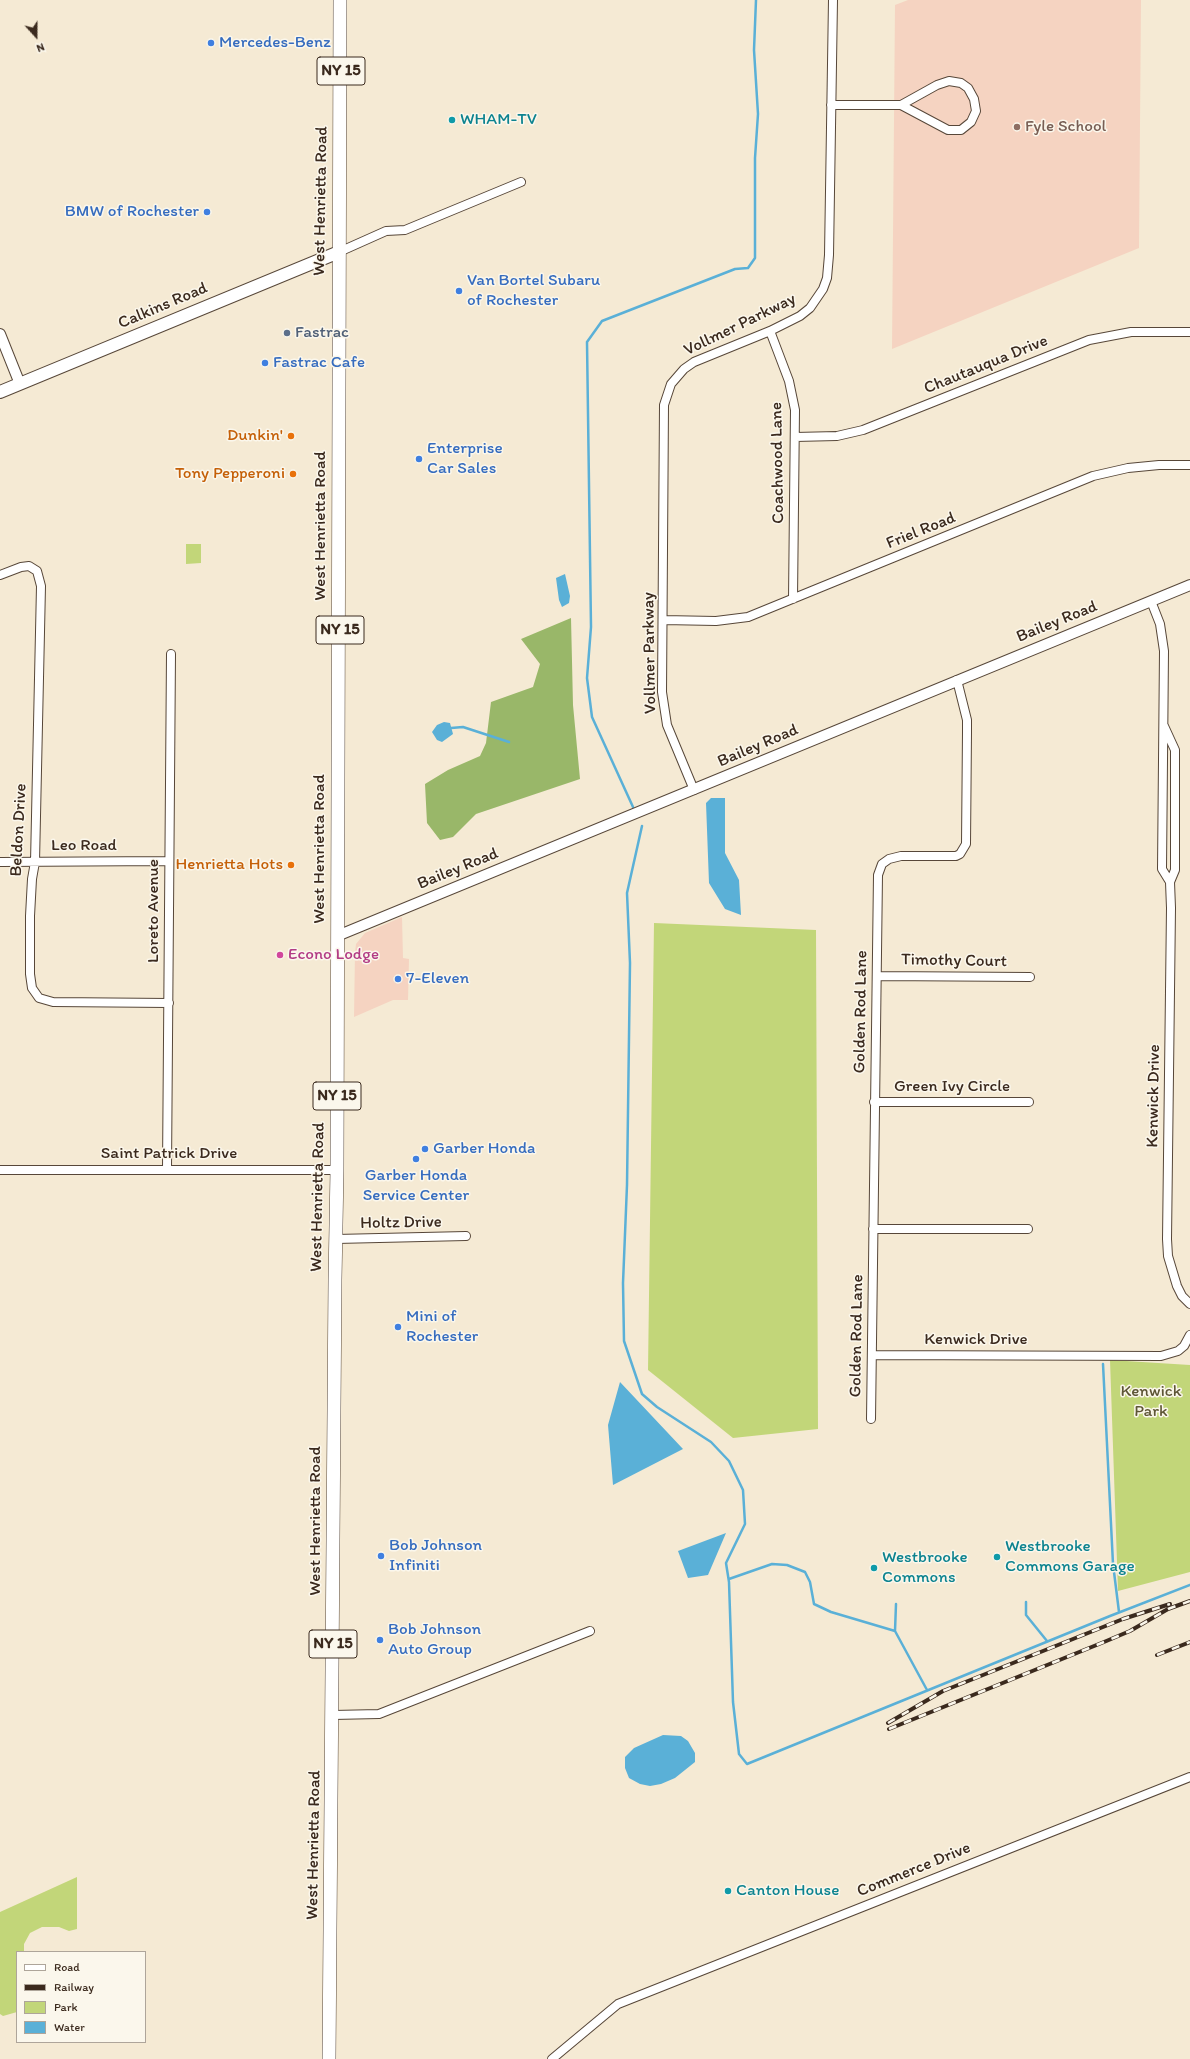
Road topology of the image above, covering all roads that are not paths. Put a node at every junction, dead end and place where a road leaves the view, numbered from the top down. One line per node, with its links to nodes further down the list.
1 (340, 0): 6 (main road, West Henrietta Road / NY 15)
2 (833, 0): 3 (street, Vollmer Parkway)
3 (831, 105): 4 (street); 7 (street, Vollmer Parkway)
4 (901, 105): 4 (street)
5 (521, 182): 6 (street)
6 (339, 252): 10 (main road, Calkins Road); 27 (main road, West Henrietta Road / NY 15)
7 (770, 331): 12 (street, Coachwood Lane); 18 (street, Vollmer Parkway)
8 (1190, 332): 12 (street, Chautauqua Drive)
9 (0, 334): 10 (street)
10 (20, 384): 11 (main road, Calkins Road)
11 (0, 392)
12 (795, 437): 16 (street, Coachwood Lane)
13 (1190, 465): 16 (street, Friel Road)
14 (0, 575): 25 (street, Beldon Drive)
15 (1190, 585): 17 (street, Bailey Road)
16 (794, 599): 18 (street, Friel Road)
17 (1151, 601): 20 (street, Bailey Road); 21 (street, Kenwick Drive)
18 (663, 620): 22 (street, Vollmer Parkway)
19 (171, 654): 23 (street, Loreto Avenue)
20 (957, 680): 22 (street, Bailey Road); 28 (street, Golden Rod Lane)
21 (1164, 726): 26 (street, Kenwick Drive); 26 (street, Kenwick Drive)
22 (694, 790): 27 (street, Bailey Road)
23 (169, 861): 25 (street, Leo Road); 30 (street, Loreto Avenue)
24 (0, 862): 25 (street, Leo Road)
25 (35, 862): 30 (street, Beldon Drive)
26 (1170, 882): 40 (street, Kenwick Drive)
27 (338, 936): 35 (main road, West Henrietta Road / NY 15)
28 (877, 976): 29 (street, Timothy Court); 31 (street, Golden Rod Lane)
29 (1030, 977)
30 (169, 1003): 33 (street, Loreto Avenue)
31 (874, 1102): 32 (street, Green Ivy Circle); 36 (street, Golden Rod Lane)
32 (1029, 1102)
33 (167, 1169): 34 (street, Saint Patrick Drive); 35 (street, Saint Patrick Drive)
34 (0, 1170)
35 (338, 1170): 39 (main road, West Henrietta Road / NY 15)
36 (873, 1229): 37 (street); 42 (street, Golden Rod Lane)
37 (1028, 1229)
38 (466, 1236): 39 (street, Holtz Drive)
39 (336, 1239): 45 (main road, West Henrietta Road / NY 15)
40 (1190, 1304)
41 (1190, 1335): 42 (street, Kenwick Drive)
42 (872, 1354): 43 (street, Golden Rod Lane)
43 (872, 1419)
44 (590, 1631): 45 (street)
45 (333, 1715): 47 (main road, West Henrietta Road / NY 15)
46 (1190, 1777): 48 (street, Commerce Drive)
47 (329, 2059)
48 (552, 2059)

